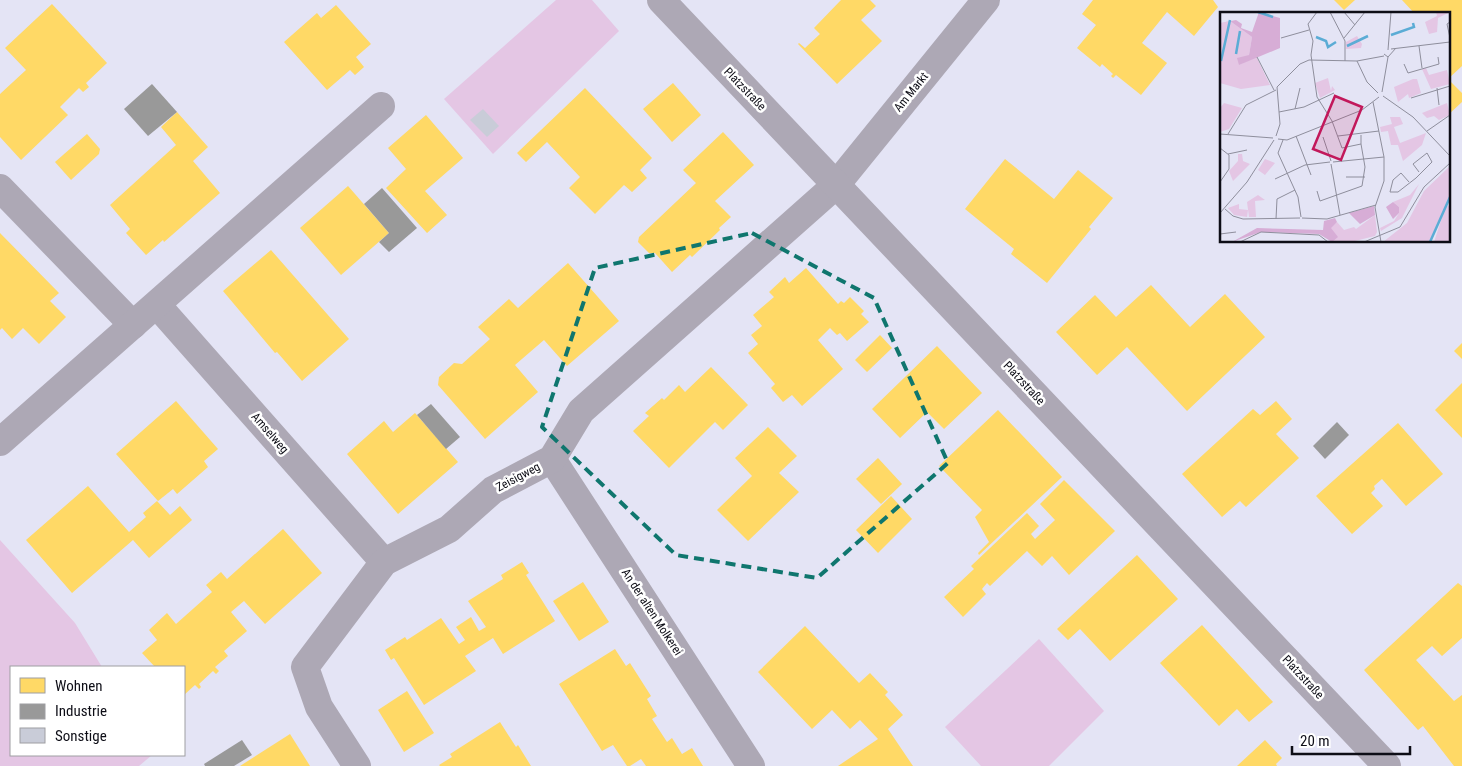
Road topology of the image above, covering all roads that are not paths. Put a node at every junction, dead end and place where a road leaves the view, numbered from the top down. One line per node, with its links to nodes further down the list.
1 (661, 0): 4 (street, Platzstraße)
2 (986, 0): 4 (street, Am Markt)
3 (381, 106): 6 (street)
4 (836, 185): 9 (street, Zeisigweg); 13 (street, Platzstraße)
5 (0, 188): 7 (street)
6 (157, 305): 7 (street); 10 (street, Amselweg)
7 (133, 325): 8 (street)
8 (0, 442)
9 (552, 459): 10 (street, Zeisigweg); 12 (street, An der alten Molkerei)
10 (384, 562): 11 (street, Zeisigweg)
11 (357, 766)
12 (751, 766)
13 (1387, 766)

